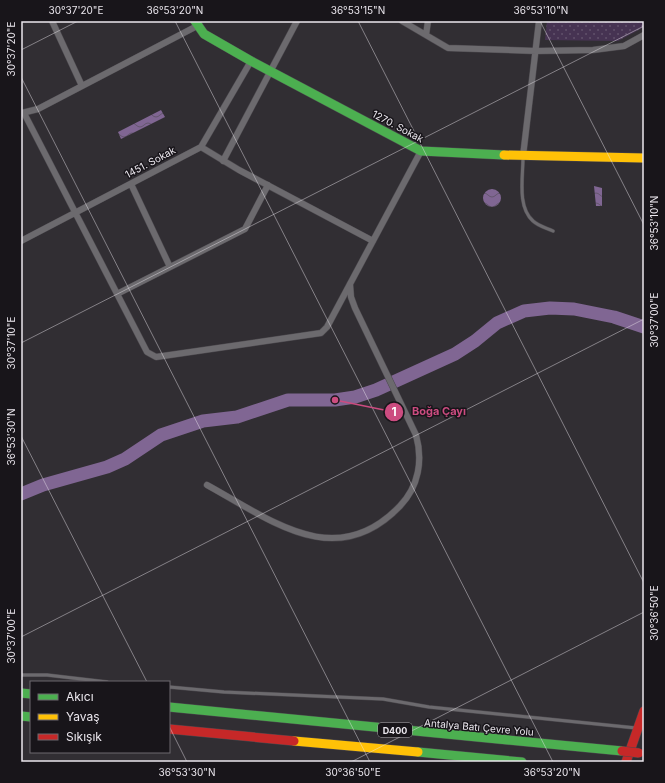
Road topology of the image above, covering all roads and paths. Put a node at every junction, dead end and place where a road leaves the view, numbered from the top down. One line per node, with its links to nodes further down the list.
1 (52, 21): 12 (street)
2 (297, 21): 11 (street)
3 (402, 21): 7 (street)
4 (428, 21): 7 (street)
5 (539, 21): 9 (street)
6 (196, 23): 10 (main road, 1270. Sokak); 12 (street)
7 (426, 35): 9 (street)
8 (644, 35): 9 (street)
9 (536, 51): 16 (street)
10 (251, 61): 11 (main road, 1270. Sokak); 14 (street)
11 (270, 71): 15 (main road, 1270. Sokak); 18 (street)
12 (82, 86): 13 (street)
13 (22, 113): 21 (street)
14 (201, 147): 18 (street); 19 (street, 1451. Sokak)
15 (422, 151): 16 (main road, 1270. Sokak); 24 (street)
16 (523, 156): 17 (main road, 1270. Sokak); 22 (lane)
17 (644, 158)
18 (223, 161): 20 (street)
19 (131, 184): 21 (street, 1451. Sokak); 25 (street)
20 (268, 185): 24 (street); 25 (street)
21 (76, 213): 23 (street, 1451. Sokak); 27 (street)
22 (553, 231)
23 (21, 241)
24 (373, 241): 26 (street)
25 (170, 267): 27 (street)
26 (350, 284): 27 (street); 28 (street)
27 (117, 294)
28 (207, 485)
29 (21, 675): 30 (lane)
30 (98, 681)
31 (170, 688): 34 (lane)
32 (170, 707): 36 (main road, Antalya Batı Çevre Yolu / D400, bridge)
33 (644, 711): 34 (main road)
34 (638, 728): 38 (main road)
35 (170, 730): 37 (main road)
36 (642, 753)
37 (522, 762)
38 (626, 762)

